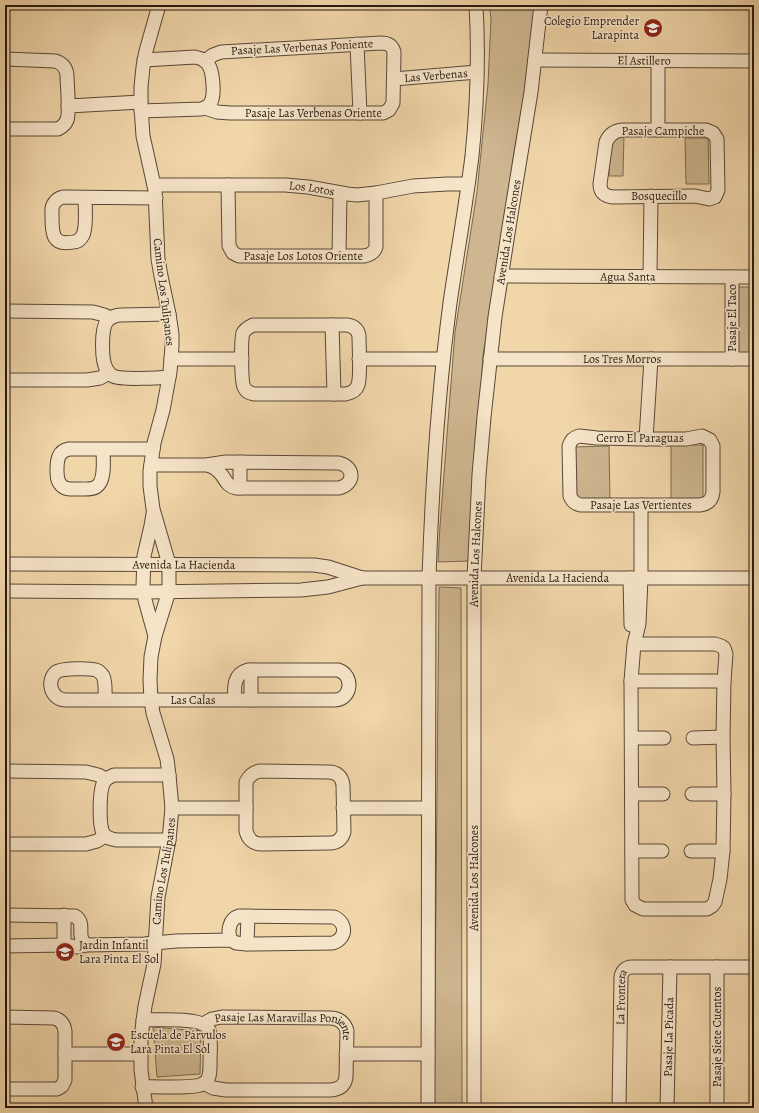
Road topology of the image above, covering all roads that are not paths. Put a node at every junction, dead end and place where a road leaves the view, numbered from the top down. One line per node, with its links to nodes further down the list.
1 (159, 5): 6 (street, Camino Los Tulipanes)
2 (476, 5): 11 (street)
3 (541, 5): 7 (street, Avenida Los Halcones)
4 (357, 44): 8 (street, Pasaje Las Verbenas Poniente); 12 (street, Pasaje Las Verbenas Poniente); 16 (street)
5 (5, 60): 13 (street)
6 (144, 60): 8 (street); 14 (street, Camino Los Tulipanes)
7 (535, 60): 9 (street, El Astillero); 29 (street, Avenida Los Halcones)
8 (205, 61): 15 (street)
9 (658, 61): 10 (street, El Astillero); 18 (street)
10 (754, 61)
11 (477, 72): 12 (street, Las Verbenas); 19 (street)
12 (394, 79): 16 (street, Pasaje Las Verbenas Oriente)
13 (68, 106): 14 (street); 17 (street)
14 (141, 106): 15 (street); 21 (street, Camino Los Tulipanes)
15 (205, 108): 16 (street, Pasaje Las Verbenas Oriente)
16 (360, 113)
17 (5, 129)
18 (658, 130): 24 (street, Pasaje Campiche); 26 (street, Pasaje Campiche)
19 (468, 184): 23 (street, Los Lotos); 40 (street)
20 (228, 185): 21 (street, Los Lotos); 22 (street, Los Lotos); 28 (street, Pasaje Los Lotos Oriente)
21 (155, 192): 27 (street, Los Lotos); 34 (street, Camino Los Tulipanes)
22 (340, 193): 23 (street, Los Lotos); 28 (street)
23 (376, 193): 28 (street, Pasaje Los Lotos Oriente)
24 (608, 195): 25 (street, Bosquecillo)
25 (650, 196): 26 (street, Bosquecillo); 30 (street)
26 (715, 197)
27 (85, 198)
28 (340, 256)
29 (501, 276): 30 (street, Agua Santa); 41 (street, Avenida Los Halcones)
30 (650, 277): 31 (street, Agua Santa)
31 (732, 277): 32 (street, Agua Santa); 43 (street, Pasaje El Taco)
32 (754, 277)
33 (5, 311): 35 (street)
34 (169, 314): 35 (street); 37 (street, Camino Los Tulipanes)
35 (110, 318): 45 (street)
36 (332, 325): 38 (street); 39 (street); 48 (street)
37 (171, 359): 38 (street); 46 (street, Camino Los Tulipanes)
38 (242, 359): 48 (street)
39 (359, 359): 40 (street); 48 (street)
40 (443, 359): 64 (street)
41 (490, 359): 42 (street, Los Tres Morros); 65 (street, Avenida Los Halcones)
42 (651, 359): 43 (street, Los Tres Morros); 49 (street)
43 (732, 359): 44 (street, Los Tres Morros)
44 (754, 359)
45 (109, 372): 46 (street); 47 (street)
46 (169, 377): 51 (street, Camino Los Tulipanes)
47 (5, 380)
48 (334, 394)
49 (646, 439): 56 (street, Cerro El Paraguas); 57 (street, Cerro El Paraguas)
50 (103, 449): 51 (street)
51 (153, 449): 53 (street, Camino Los Tulipanes)
52 (240, 462): 54 (street); 55 (street); 55 (street)
53 (150, 465): 54 (street); 59 (street, Camino Los Tulipanes)
54 (223, 468): 55 (street)
55 (240, 488)
56 (572, 501): 58 (street, Pasaje Las Vertientes)
57 (709, 502): 58 (street, Pasaje Las Vertientes)
58 (641, 505): 66 (street)
59 (153, 509): 61 (street, Camino Los Tulipanes); 62 (street, Camino Los Tulipanes)
60 (5, 564): 61 (street, Avenida La Hacienda)
61 (143, 564): 62 (street, Avenida La Hacienda); 70 (street, Camino Los Tulipanes)
62 (169, 564): 63 (street, Avenida La Hacienda); 69 (street, Camino Los Tulipanes)
63 (362, 578): 64 (street, Avenida La Hacienda); 69 (street, Avenida La Hacienda)
64 (429, 578): 65 (street, Avenida La Hacienda); 94 (street)
65 (474, 578): 66 (street, Avenida La Hacienda); 126 (street, Avenida Los Halcones)
66 (636, 578): 67 (street, Avenida La Hacienda); 72 (street)
67 (754, 578)
68 (5, 591): 70 (street, Avenida La Hacienda)
69 (169, 591): 70 (street, Avenida La Hacienda); 71 (street, Camino Los Tulipanes)
70 (144, 592): 71 (street, Camino Los Tulipanes)
71 (156, 619): 77 (street, Camino Los Tulipanes)
72 (634, 644): 74 (street); 75 (street)
73 (251, 670): 78 (street); 79 (street); 79 (street, Las Calas)
74 (632, 681): 75 (street); 80 (street)
75 (724, 681): 83 (street)
76 (105, 700): 77 (street, Las Calas)
77 (151, 700): 78 (street, Las Calas); 85 (street, Camino Los Tulipanes)
78 (235, 700): 79 (street, Las Calas)
79 (251, 700)
80 (632, 738): 81 (street); 87 (street)
81 (664, 738)
82 (693, 738): 83 (street)
83 (723, 738): 90 (street)
84 (5, 772): 86 (street)
85 (169, 775): 86 (street); 91 (street, Camino Los Tulipanes)
86 (106, 779): 95 (street)
87 (632, 794): 88 (street); 98 (street)
88 (662, 794)
89 (692, 794): 90 (street)
90 (724, 794): 101 (street)
91 (172, 808): 92 (street); 96 (street, Camino Los Tulipanes)
92 (246, 808): 93 (street); 93 (street)
93 (343, 808): 94 (street)
94 (428, 808): 120 (street)
95 (105, 836): 96 (street); 97 (street)
96 (169, 840): 107 (street, Camino Los Tulipanes)
97 (5, 844)
98 (632, 851): 99 (street); 101 (street)
99 (662, 851)
100 (691, 851): 101 (street)
101 (723, 851)
102 (5, 915): 103 (street)
103 (64, 915): 106 (street); 109 (street)
104 (248, 916): 105 (street); 108 (street); 108 (street)
105 (231, 940): 107 (street); 108 (street)
106 (83, 942): 107 (street); 109 (street)
107 (155, 943): 115 (street, Camino Los Tulipanes)
108 (247, 944)
109 (64, 945): 110 (street)
110 (5, 946)
111 (670, 967): 112 (street, La Frontera); 127 (street, La Frontera); 128 (street, Pasaje La Picada)
112 (717, 967): 113 (street, La Frontera); 129 (street, Pasaje Siete Cuentos)
113 (754, 967)
114 (5, 1017): 117 (street)
115 (143, 1020): 116 (street); 118 (street, Camino Los Tulipanes)
116 (203, 1024): 119 (street, Pasaje Las Maravillas Poniente); 121 (street)
117 (65, 1054): 118 (street); 123 (street)
118 (140, 1054): 122 (street, Camino Los Tulipanes)
119 (346, 1054): 120 (street); 121 (street, Pasaje Las Maravillas Poniente)
120 (428, 1054): 125 (street)
121 (204, 1084): 122 (street)
122 (142, 1087): 124 (street, Camino Los Tulipanes)
123 (5, 1089)
124 (146, 1108)
125 (428, 1108)
126 (474, 1108)
127 (619, 1108)
128 (668, 1108)
129 (717, 1108)

